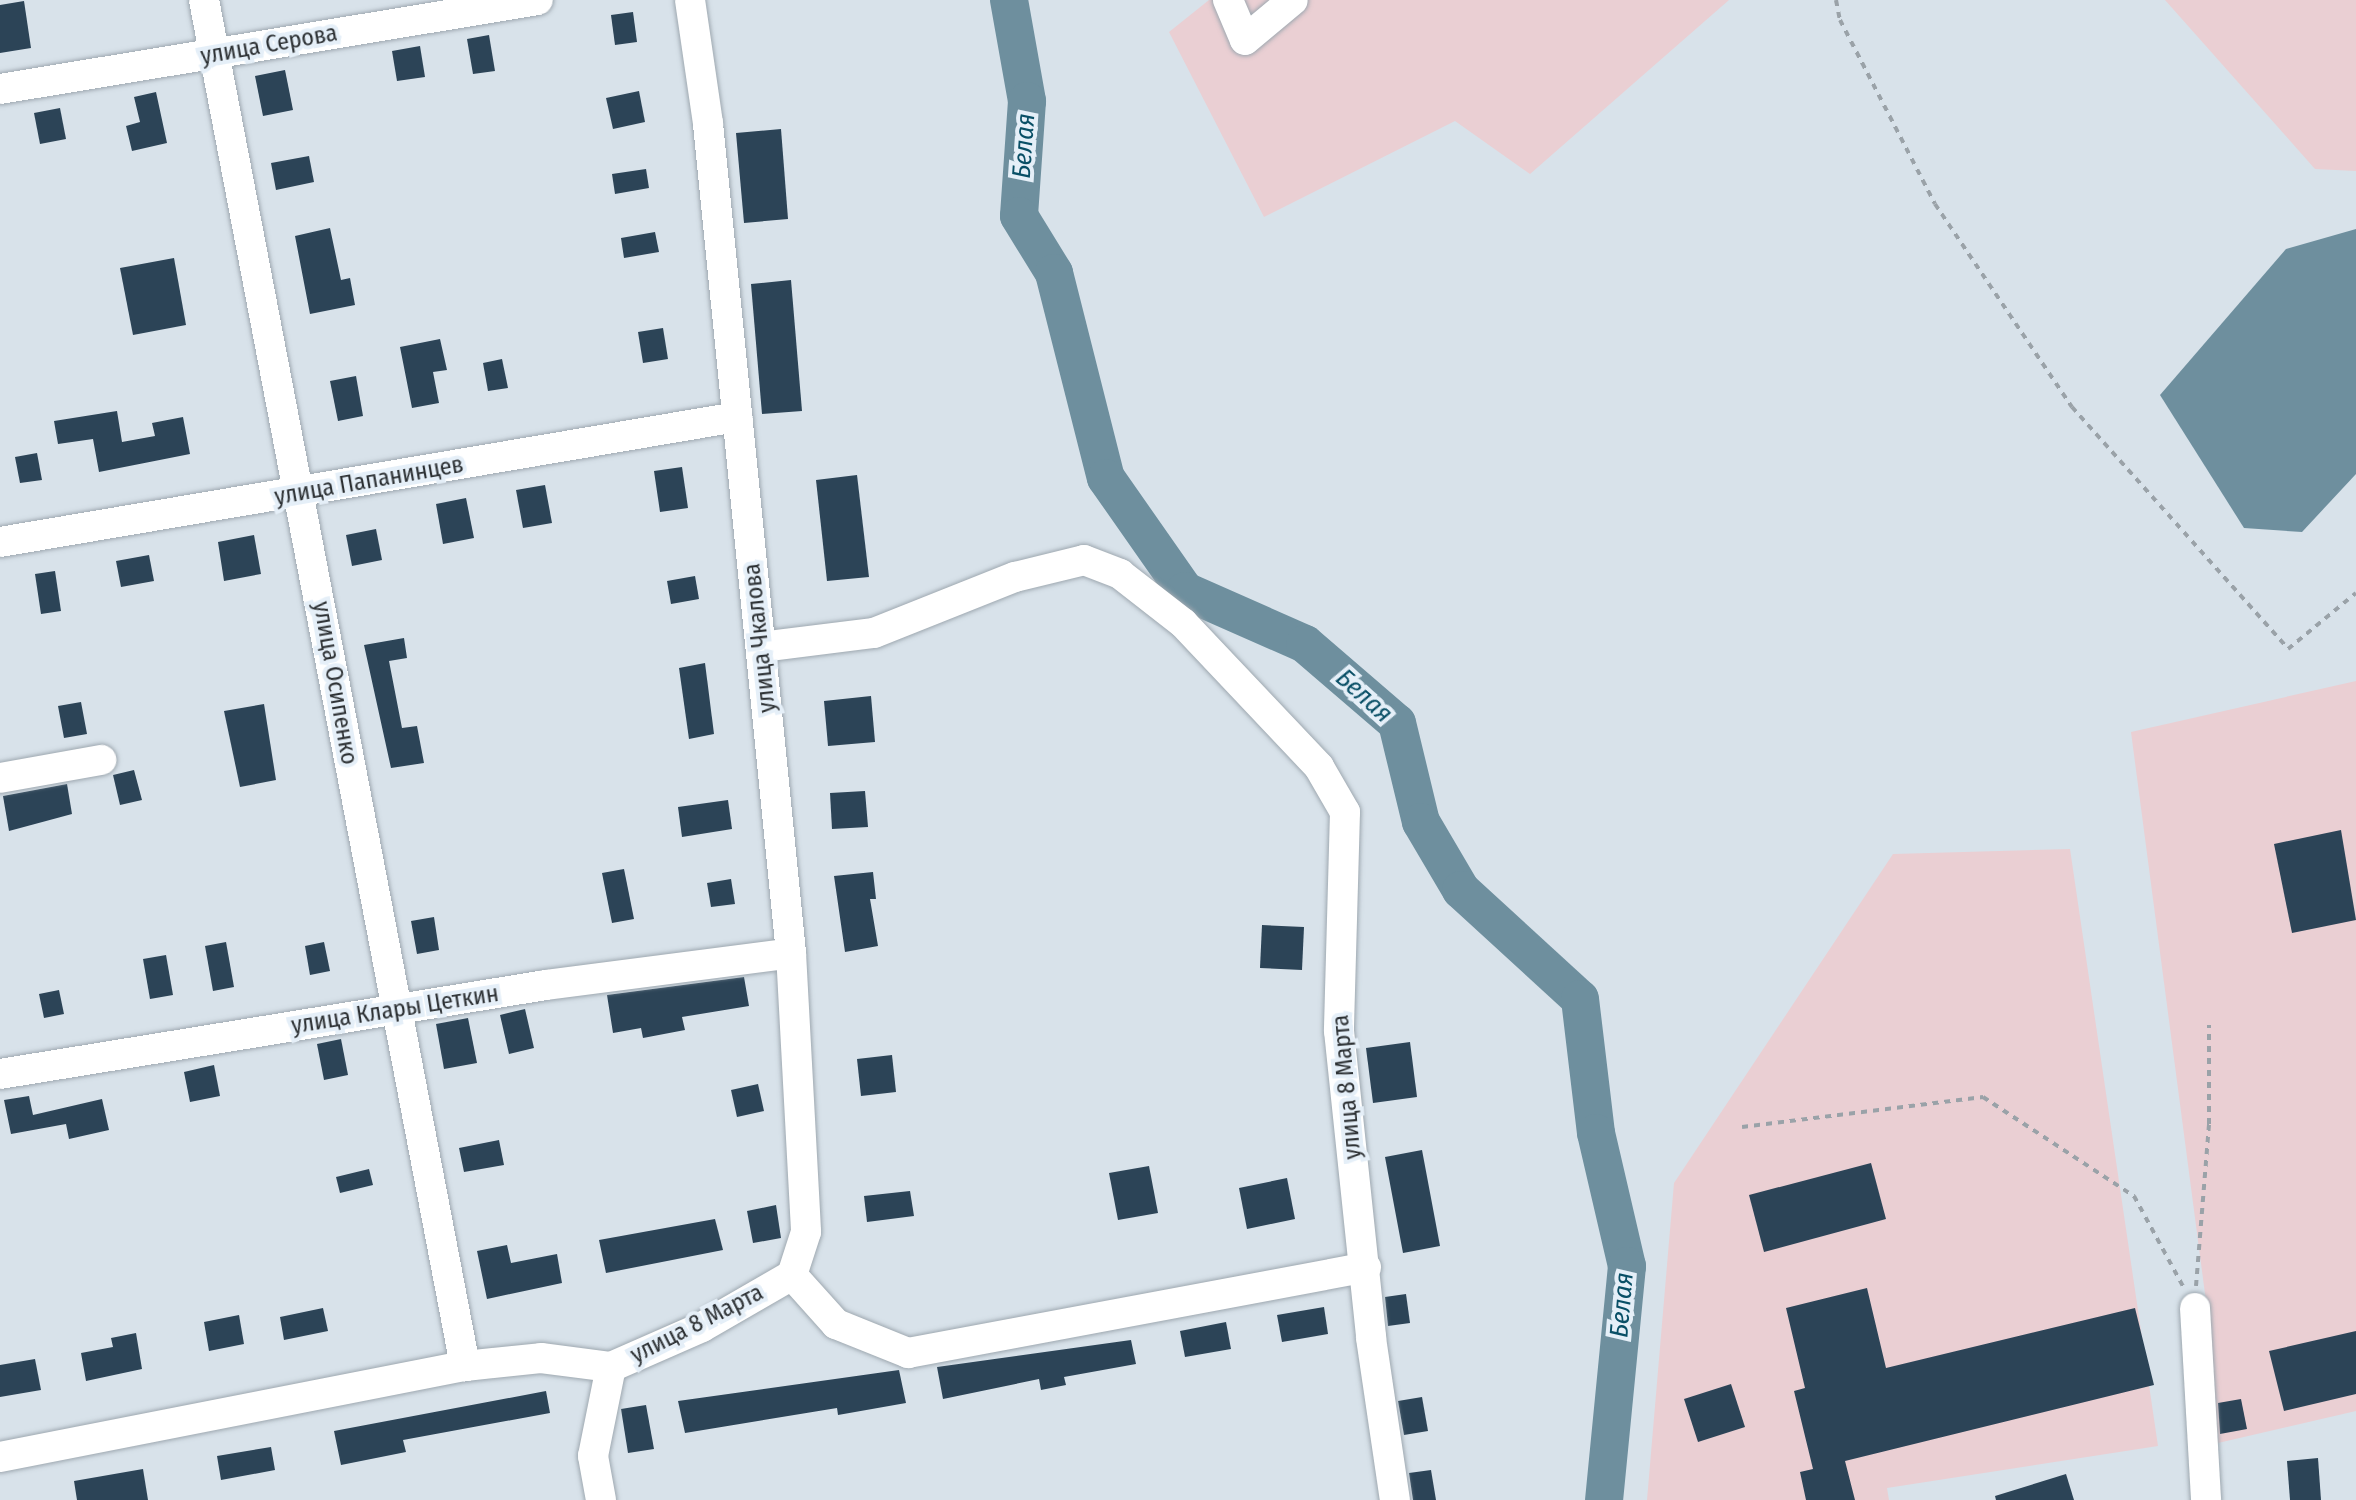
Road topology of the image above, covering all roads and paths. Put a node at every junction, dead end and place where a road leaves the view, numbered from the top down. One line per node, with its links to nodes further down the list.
1 (204, 0): 7 (street, улица Осипенко)
2 (538, 0): 7 (street, улица Серова)
3 (690, 0): 9 (street, улица Чкалова)
4 (1228, 0): 5 (street)
5 (1293, 0)
6 (1836, 0): 12 (path)
7 (213, 55): 8 (street, улица Серова); 10 (street, улица Осипенко)
8 (0, 89)
9 (737, 417): 10 (street, улица Папанинцев); 13 (street, улица Чкалова)
10 (302, 493): 11 (street, улица Папанинцев); 17 (street, улица Осипенко)
11 (0, 542)
12 (2356, 593)
13 (761, 647): 16 (street, улица Чкалова); 21 (street, улица 8 Марта)
14 (101, 760): 15 (street)
15 (0, 778)
16 (791, 953): 17 (street, улица Клары Цеткин); 22 (street, улица Чкалова)
17 (393, 1012): 19 (street, улица Клары Цеткин); 24 (street, улица Осипенко)
18 (2209, 1025): 23 (path)
19 (0, 1074)
20 (1742, 1127): 23 (path)
21 (1366, 1267): 22 (street, улица 8 Марта); 28 (street, улица 8 Марта)
22 (792, 1275): 25 (street, улица 8 Марта)
23 (2195, 1308): 29 (street)
24 (465, 1366): 25 (street, улица 8 Марта); 26 (street, улица 8 Марта)
25 (611, 1367): 27 (street)
26 (0, 1457)
27 (601, 1500)
28 (1395, 1500)
29 (2206, 1500)

